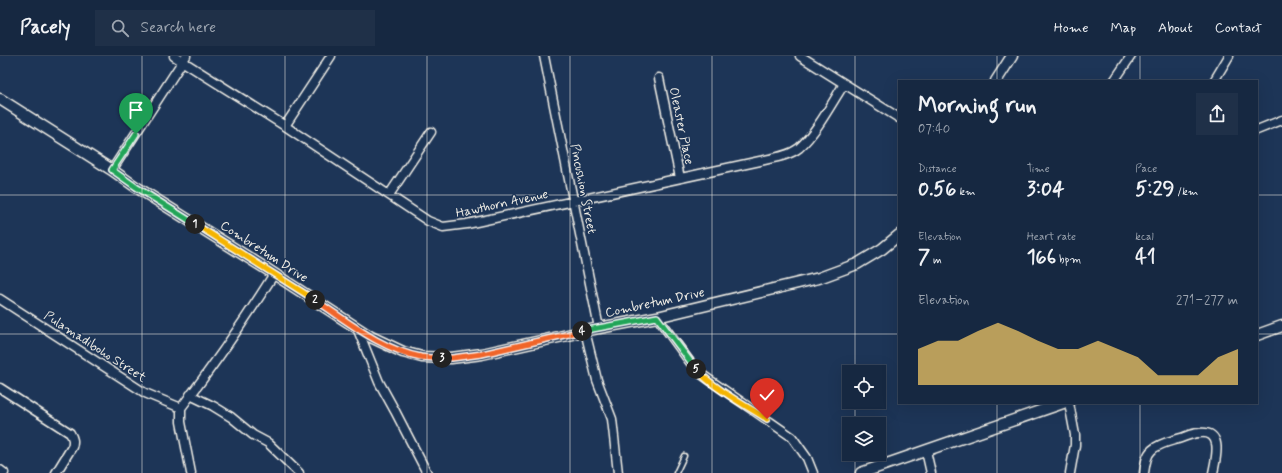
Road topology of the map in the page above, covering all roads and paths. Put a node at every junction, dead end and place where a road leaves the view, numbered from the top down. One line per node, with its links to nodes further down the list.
1 (174, 56): 8 (street, Hawthorn Avenue)
2 (331, 56): 17 (street)
3 (544, 56): 23 (street, Pincushion Street)
4 (800, 56): 13 (street)
5 (1012, 56): 10 (street)
6 (1131, 56): 11 (street)
7 (1229, 56): 12 (street)
8 (185, 59): 17 (street, Hawthorn Avenue); 20 (street)
9 (659, 78): 21 (street, Oleaster Place)
10 (997, 80)
11 (1115, 80)
12 (1215, 80)
13 (844, 84): 15 (street); 21 (street, Hawthorn Avenue)
14 (0, 99): 20 (street, Combretum Drive)
15 (898, 117)
16 (1282, 120): 18 (street)
17 (285, 126): 22 (street, Hawthorn Avenue)
18 (1258, 130)
19 (431, 132): 22 (street)
20 (112, 170): 25 (street, Combretum Drive)
21 (680, 178): 23 (street, Hawthorn Avenue)
22 (389, 195): 23 (street, Hawthorn Avenue)
23 (574, 201): 29 (street, Pincushion Street)
24 (898, 236): 27 (street, Combretum Drive)
25 (274, 274): 30 (street, Combretum Drive); 34 (street)
26 (0, 299): 37 (street, Pulamadiboho Street)
27 (657, 317): 29 (street, Combretum Drive); 48 (street)
28 (1282, 326): 32 (street)
29 (599, 328): 31 (street, Combretum Drive)
30 (358, 330): 31 (street, Combretum Drive); 45 (street)
31 (585, 331): 46 (street)
32 (1258, 335)
33 (0, 388): 42 (street)
34 (190, 396): 37 (street); 44 (street)
35 (1060, 404): 38 (street)
36 (1069, 404): 51 (street)
37 (181, 408): 43 (street)
38 (926, 450): 49 (street); 50 (street)
39 (684, 456): 47 (lane)
40 (0, 470): 41 (street)
41 (4, 473)
42 (56, 473)
43 (191, 473)
44 (299, 473)
45 (427, 473)
46 (618, 473)
47 (676, 473)
48 (813, 473)
49 (861, 473)
50 (931, 473)
51 (1070, 473)
52 (1144, 473): 53 (street)
53 (1213, 473)

